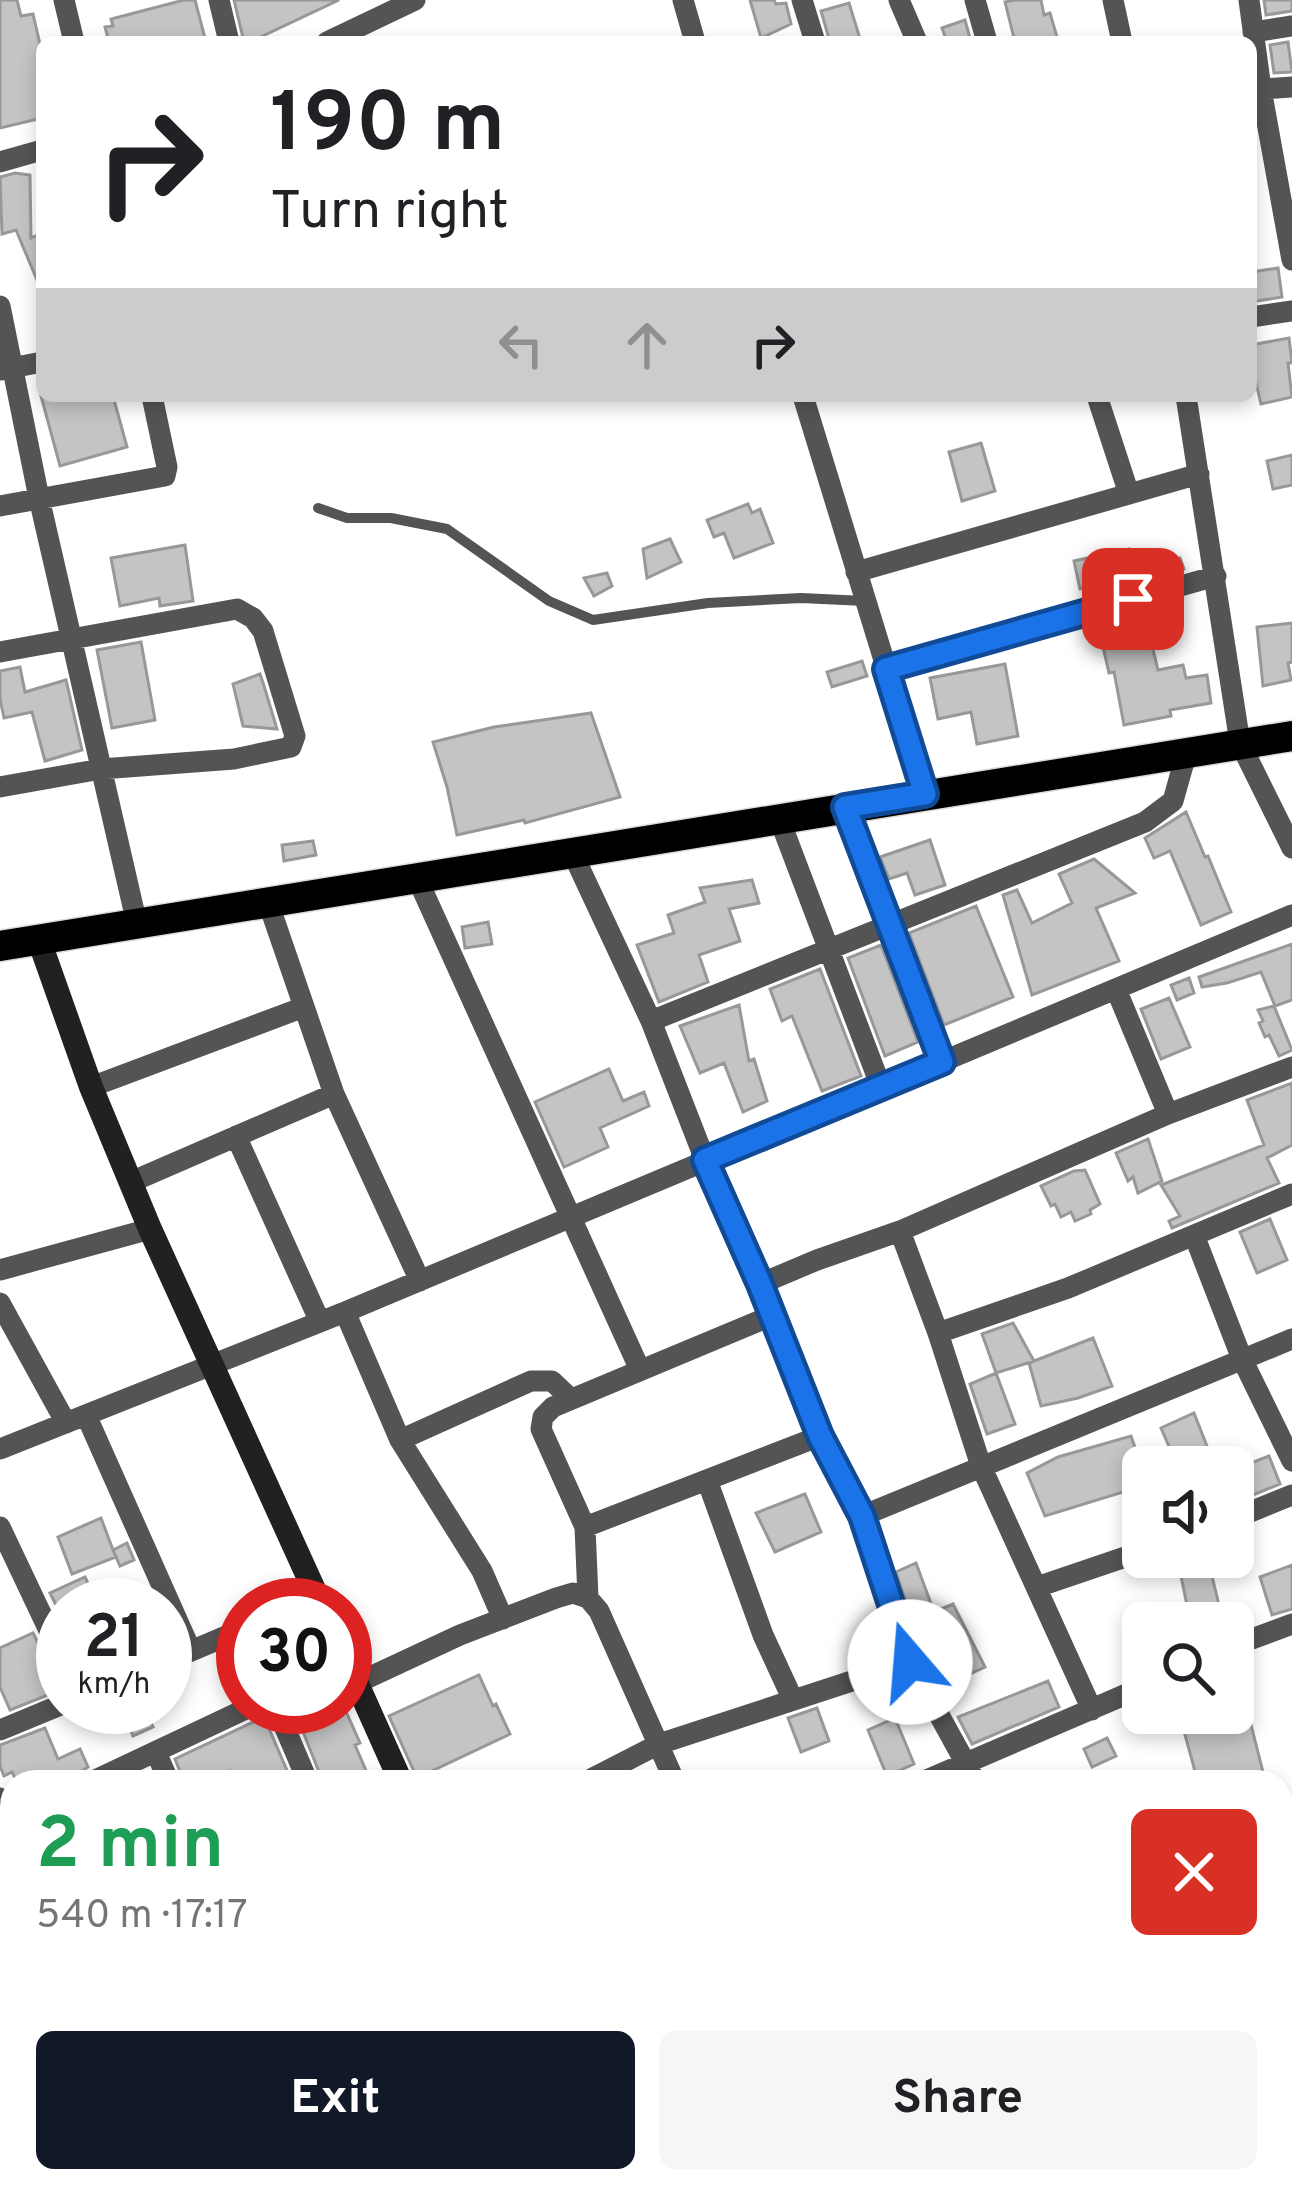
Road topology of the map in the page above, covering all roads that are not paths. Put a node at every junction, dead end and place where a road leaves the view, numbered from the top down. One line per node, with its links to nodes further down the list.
1 (64, 0): 13 (street)
2 (219, 0): 14 (street)
3 (415, 0): 10 (street)
4 (802, 0): 17 (street)
5 (899, 0): 18 (street)
6 (975, 0): 19 (street)
7 (1113, 0): 20 (street)
8 (1249, 0): 12 (street)
9 (688, 2): 16 (street)
10 (369, 10): 15 (street)
11 (1292, 26): 12 (street)
12 (1253, 32): 21 (street)
13 (73, 36)
14 (228, 36)
15 (335, 36)
16 (694, 36)
17 (813, 36)
18 (914, 36)
19 (985, 36)
20 (1121, 36)
21 (1254, 36)
22 (1257, 60): 24 (street)
23 (1292, 87): 24 (street)
24 (1261, 89): 27 (street)
25 (36, 152): 26 (street)
26 (0, 162)
27 (1287, 210): 28 (street)
28 (1292, 260)
29 (0, 305): 33 (street)
30 (1292, 311): 31 (street)
31 (1257, 316)
32 (36, 363): 33 (street)
33 (6, 369): 40 (street)
34 (153, 402): 40 (street)
35 (805, 402): 43 (street)
36 (1099, 402): 39 (street)
37 (1187, 402): 38 (street)
38 (1199, 474): 39 (street); 44 (street)
39 (1130, 494): 43 (street)
40 (38, 498): 41 (street); 46 (street)
41 (0, 506)
42 (318, 508): 45 (lane)
43 (856, 572): 45 (street)
44 (1216, 576): 48 (street); 50 (street)
45 (866, 602): 48 (street)
46 (72, 638): 47 (street); 52 (street); 52 (street)
47 (0, 652)
48 (886, 669): 54 (street)
49 (1292, 736): 50 (main road)
50 (1240, 742): 51 (main road); 57 (street)
51 (1187, 751): 54 (main road); 63 (street)
52 (101, 769): 53 (street); 62 (street)
53 (0, 787)
54 (925, 794): 55 (main road)
55 (845, 807): 56 (main road); 63 (street)
56 (778, 818): 58 (main road); 66 (street)
57 (1292, 848)
58 (572, 852): 59 (main road); 69 (street)
59 (416, 878): 60 (main road); 80 (street)
60 (268, 902): 62 (main road); 68 (street)
61 (1292, 915): 67 (street)
62 (137, 924): 64 (main road)
63 (890, 924): 66 (street); 70 (street)
64 (38, 940): 65 (main road); 72 (street)
65 (0, 946)
66 (830, 948): 69 (street); 73 (street)
67 (1116, 989): 70 (street); 75 (street)
68 (304, 1006): 72 (street); 74 (street)
69 (651, 1021): 77 (street)
70 (942, 1062): 73 (street)
71 (1292, 1066): 75 (street)
72 (91, 1087): 78 (street)
73 (881, 1087): 77 (street)
74 (334, 1094): 76 (street); 85 (street)
75 (1168, 1114): 82 (street)
76 (236, 1136): 78 (street); 90 (street)
77 (705, 1160): 80 (street); 86 (street)
78 (131, 1182): 81 (street)
79 (1292, 1194): 83 (street)
80 (572, 1218): 85 (street); 95 (street)
81 (150, 1229): 84 (street); 94 (street)
82 (900, 1231): 86 (street); 91 (street)
83 (1194, 1234): 91 (street); 93 (street)
84 (0, 1270)
85 (420, 1281): 88 (street)
86 (760, 1284): 89 (street)
87 (0, 1303): 97 (street)
88 (345, 1312): 90 (street); 99 (street)
89 (772, 1315): 95 (street); 98 (street)
90 (320, 1322): 94 (street)
91 (938, 1333): 102 (street)
92 (1292, 1339): 93 (street)
93 (1243, 1359): 101 (street); 102 (street)
94 (211, 1364): 97 (street); 111 (street)
95 (640, 1370): 96 (street)
96 (571, 1399): 99 (street); 108 (street)
97 (76, 1419): 100 (street); 110 (street)
98 (820, 1436): 103 (street); 106 (street)
99 (400, 1440): 115 (street)
100 (0, 1449)
101 (1292, 1461)
102 (981, 1466): 106 (street); 112 (street)
103 (707, 1480): 108 (street); 121 (street)
104 (1292, 1495): 105 (street)
105 (1254, 1510)
106 (862, 1516): 119 (street)
107 (0, 1527): 114 (street)
108 (585, 1527): 113 (street)
109 (1122, 1557): 112 (street)
110 (155, 1578)
111 (302, 1578)
112 (1036, 1587): 122 (street)
113 (588, 1598): 115 (street); 128 (street)
114 (36, 1603)
115 (502, 1619): 118 (street)
116 (1292, 1624): 117 (street)
117 (1254, 1638)
118 (372, 1659)
119 (910, 1662): 121 (street); 136 (street)
120 (1122, 1696): 122 (street)
121 (793, 1700): 128 (street)
122 (1092, 1709): 137 (street)
123 (36, 1715): 126 (street)
124 (372, 1717): 133 (street)
125 (216, 1723): 129 (street)
126 (0, 1730)
127 (287, 1734): 132 (street)
128 (659, 1744): 134 (street); 135 (street)
129 (156, 1752): 130 (street); 131 (street)
130 (117, 1770)
131 (164, 1770)
132 (303, 1770)
133 (396, 1770)
134 (609, 1770)
135 (670, 1770)
136 (971, 1770)
137 (976, 1770)

